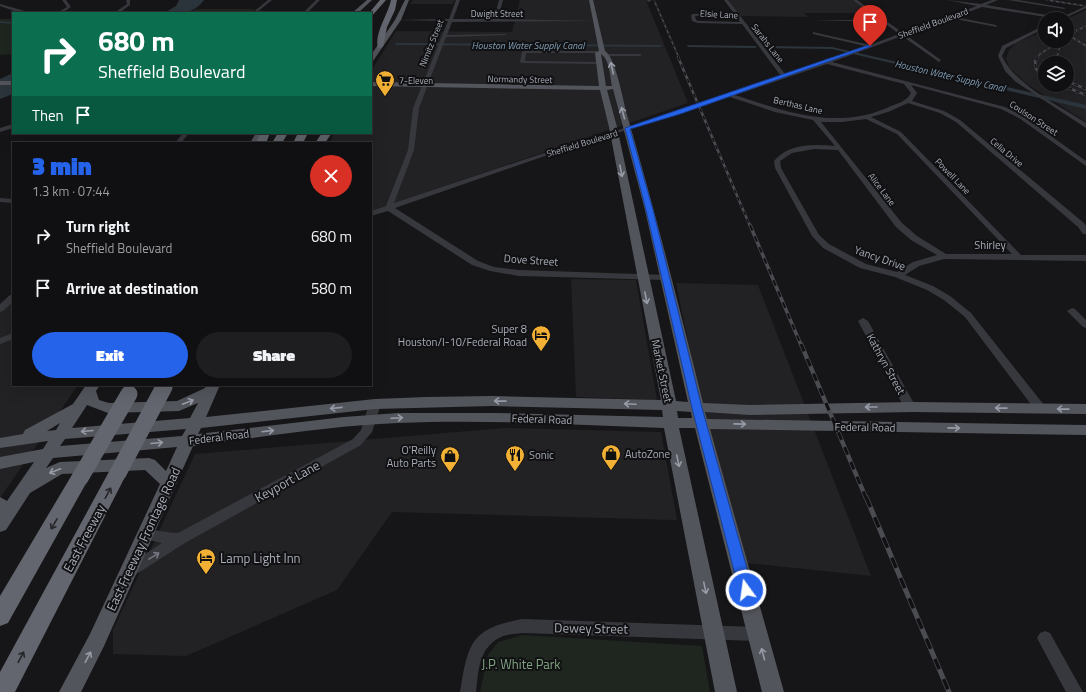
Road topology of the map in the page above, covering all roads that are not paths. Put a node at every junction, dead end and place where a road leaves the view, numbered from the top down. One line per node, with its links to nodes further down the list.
1 (64, 0): 27 (street)
2 (128, 0): 28 (street)
3 (270, 0): 29 (street)
4 (318, 0): 30 (street)
5 (366, 0): 22 (main road)
6 (370, 0): 22 (main road)
7 (383, 0): 21 (highway)
8 (394, 0): 38 (highway); 53 (highway)
9 (407, 0): 25 (main road)
10 (410, 0): 25 (main road)
11 (458, 0): 40 (street, Nimitz Street)
12 (501, 0): 42 (street)
13 (591, 0): 43 (main road, Market Street)
14 (726, 0): 33 (street, Sarahs Lane)
15 (855, 0): 44 (street)
16 (949, 0): 20 (street)
17 (996, 0): 20 (street, Sheffield Boulevard)
18 (1010, 0): 24 (street)
19 (0, 5): 26 (street)
20 (980, 5): 36 (street); 37 (street, Sheffield Boulevard)
21 (378, 6): 32 (highway); 35 (highway)
22 (361, 7): 31 (main road)
23 (1086, 7): 34 (street)
24 (1064, 8)
25 (404, 9): 39 (main road)
26 (21, 12)
27 (61, 12)
28 (118, 12)
29 (255, 12)
30 (306, 12)
31 (357, 12)
32 (370, 12)
33 (736, 13): 45 (street, Sarahs Lane); 45 (street, Elsie Lane)
34 (1074, 13)
35 (372, 14)
36 (1038, 15)
37 (950, 17): 46 (street); 50 (street, Sheffield Boulevard)
38 (379, 20)
39 (398, 20): 40 (street, Dwight Street); 53 (main road)
40 (449, 20): 42 (street, Dwight Street); 51 (street, Nimitz Street)
41 (815, 20): 44 (street)
42 (496, 21): 43 (street, Dwight Street)
43 (596, 21): 54 (main road, Market Street)
44 (882, 21): 50 (street)
45 (743, 23): 64 (street, Sarahs Lane)
46 (996, 26)
47 (1038, 30): 80 (street)
48 (815, 33): 52 (street)
49 (505, 35): 51 (street)
50 (902, 35): 52 (street, Sheffield Boulevard); 58 (street)
51 (443, 36): 69 (street, Nimitz Street)
52 (870, 46): 59 (street, Sheffield Boulevard)
53 (380, 47): 57 (main road)
54 (603, 49): 55 (street); 56 (street); 61 (main road, Market Street); 74 (main road, Market Street, one-way to 54)
55 (572, 51): 60 (street); 62 (street)
56 (640, 55)
57 (372, 59)
58 (939, 61)
59 (827, 62): 64 (street, Sheffield Boulevard); 65 (street, Coulson Street)
60 (573, 63): 61 (street); 62 (street)
61 (599, 63): 73 (main road, Market Street)
62 (553, 66): 63 (street)
63 (523, 67)
64 (784, 76): 75 (street, Sheffield Boulevard)
65 (905, 82): 76 (street); 87 (street, Coulson Street)
66 (0, 83): 67 (main road)
67 (12, 83)
68 (372, 84): 69 (main road, Normandy Street)
69 (423, 86): 72 (main road, Normandy Street); 73 (main road, Normandy Street); 91 (street, Nimitz Street)
70 (0, 87): 71 (main road)
71 (12, 87)
72 (372, 88)
73 (603, 88): 74 (main road, Normandy Street); 83 (main road, Market Street)
74 (616, 88): 81 (main road, Market Street, one-way to 74)
75 (729, 95): 78 (street, Berthas Lane); 81 (street, Sheffield Boulevard)
76 (908, 101): 77 (street, Berthas Lane); 93 (street, Celia Drive)
77 (868, 118): 78 (street, Berthas Lane); 95 (street, Powell Lane)
78 (816, 121): 86 (street, Alice Lane)
79 (12, 126): 82 (street)
80 (1086, 126)
81 (627, 128): 83 (street, Sheffield Boulevard); 99 (main road, Market Street)
82 (0, 130)
83 (614, 133): 91 (street, Sheffield Boulevard); 98 (main road, Market Street, one-way to 98)
84 (185, 134): 85 (street)
85 (179, 142)
86 (839, 148): 94 (street, Alice Lane); 97 (street, Yancy Drive)
87 (1086, 164)
88 (0, 200): 89 (street)
89 (12, 200)
90 (372, 207): 91 (street)
91 (389, 208): 92 (street, Sheffield Boulevard); 98 (street, Dove Street)
92 (372, 214)
93 (1086, 232)
94 (944, 256): 95 (street, Shirley); 97 (street, Shirley)
95 (1018, 256): 96 (street, Shirley)
96 (1086, 258)
97 (898, 275): 114 (street, Yancy Drive)
98 (642, 276): 99 (street, Dove Street); 116 (main road, Market Street, one-way to 116)
99 (665, 276): 117 (main road, Market Street)
100 (12, 298): 101 (street)
101 (0, 309)
102 (1072, 311): 104 (street)
103 (862, 322): 113 (street, Kathryn Street)
104 (1086, 325)
105 (12, 336): 106 (street)
106 (0, 341)
107 (165, 386): 139 (highway, East Freeway, one-way to 107, bridge)
108 (91, 388): 109 (main road, one-way to 109); 112 (main road)
109 (212, 388): 119 (main road, East Freeway Frontage Road)
110 (131, 389): 135 (highway, one-way to 135, bridge)
111 (374, 404): 116 (main road, Federal Road, one-way to 111); 118 (street, Keyport Lane); 119 (main road, Federal Road, one-way to 119)
112 (80, 405): 123 (main road); 124 (main road)
113 (911, 407): 114 (main road, Federal Road, one-way to 113); 117 (main road, Federal Road, one-way to 117); 120 (main road)
114 (1040, 408): 115 (main road, Federal Road, one-way to 114); 121 (main road)
115 (1086, 409)
116 (670, 414): 117 (main road, Federal Road); 118 (main road, Federal Road, one-way to 116); 136 (main road, Market Street, one-way to 136)
117 (699, 416): 120 (main road, Federal Road, one-way to 120); 137 (main road, Market Street)
118 (370, 420): 125 (main road, Federal Road, one-way to 118); 133 (street, Keyport Lane)
119 (196, 423): 123 (main road, Federal Road, one-way to 123); 125 (main road, East Freeway Frontage Road)
120 (924, 428): 121 (main road, Federal Road, one-way to 121)
121 (1056, 430): 122 (main road, Federal Road)
122 (1086, 430)
123 (61, 434): 124 (main road, Federal Road); 127 (main road)
124 (19, 439): 126 (main road, Federal Road)
125 (188, 441): 127 (main road, Federal Road, one-way to 125); 129 (main road, East Freeway Frontage Road)
126 (0, 443)
127 (48, 453): 128 (main road, Federal Road); 130 (main road)
128 (0, 463)
129 (169, 483): 130 (main road, one-way to 130); 132 (main road, East Freeway Frontage Road)
130 (19, 494): 131 (main road)
131 (2, 515)
132 (145, 534): 133 (street); 134 (main road, East Freeway Frontage Road)
133 (180, 539): 134 (street, Keyport Lane, one-way to 133)
134 (128, 572): 140 (main road, East Freeway Frontage Road, one-way to 134)
135 (0, 616)
136 (714, 631): 137 (street, Dewey Street); 141 (street, Dewey Street); 142 (main road, Market Street)
137 (757, 634): 143 (main road, Market Street, one-way to 137)
138 (1045, 638): 144 (street)
139 (2, 692)
140 (70, 692)
141 (468, 692)
142 (726, 692)
143 (773, 692)
144 (1076, 692)

